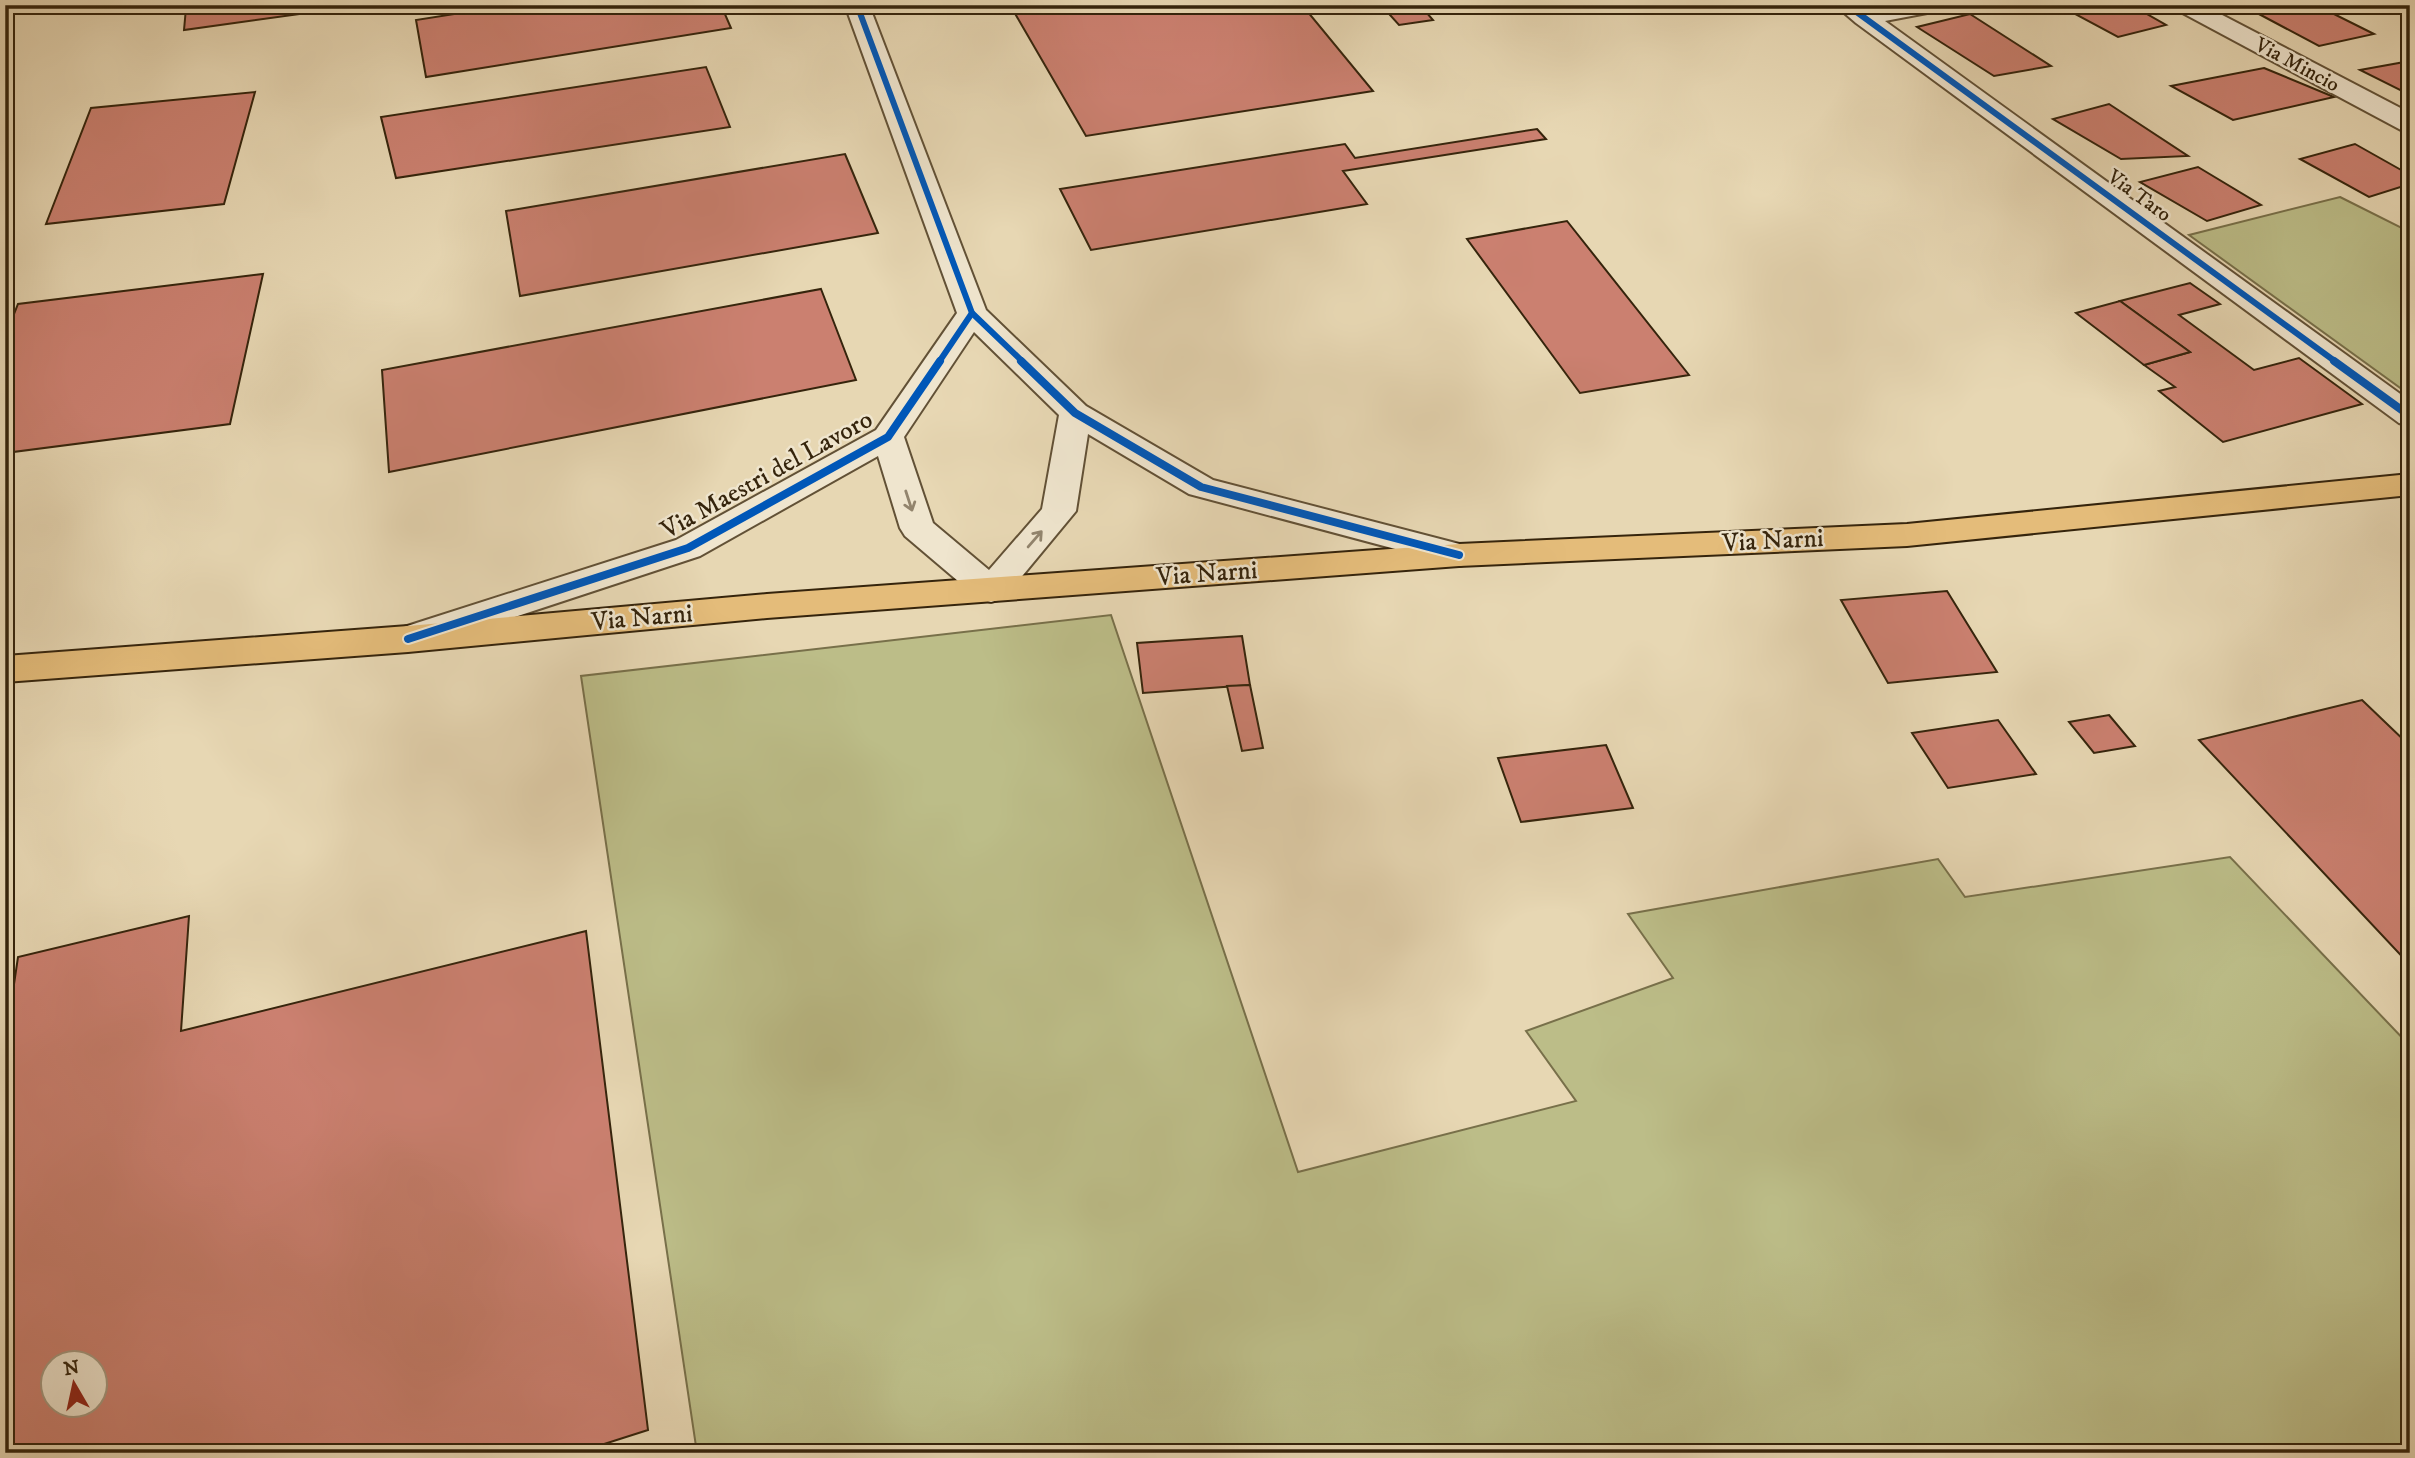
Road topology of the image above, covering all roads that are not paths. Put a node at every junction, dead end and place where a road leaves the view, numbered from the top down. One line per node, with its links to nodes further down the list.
1 (857, 5): 6 (street)
2 (1936, 5): 4 (street)
3 (2185, 5): 5 (street, Via Mincio)
4 (1856, 12): 8 (street, Via Taro)
5 (2410, 124)
6 (972, 313): 7 (street); 9 (street, Via Maestri del Lavoro)
7 (1075, 413): 11 (street); 12 (street, one-way to 7)
8 (2410, 416)
9 (888, 437): 12 (street, Via Maestri del Lavoro, one-way to 12); 13 (street, Via Maestri del Lavoro)
10 (2410, 484): 11 (main road, Via Narni)
11 (1459, 555): 12 (main road, Via Narni)
12 (991, 590): 13 (main road, Via Narni)
13 (408, 639): 14 (main road, Via Narni)
14 (5, 670)

